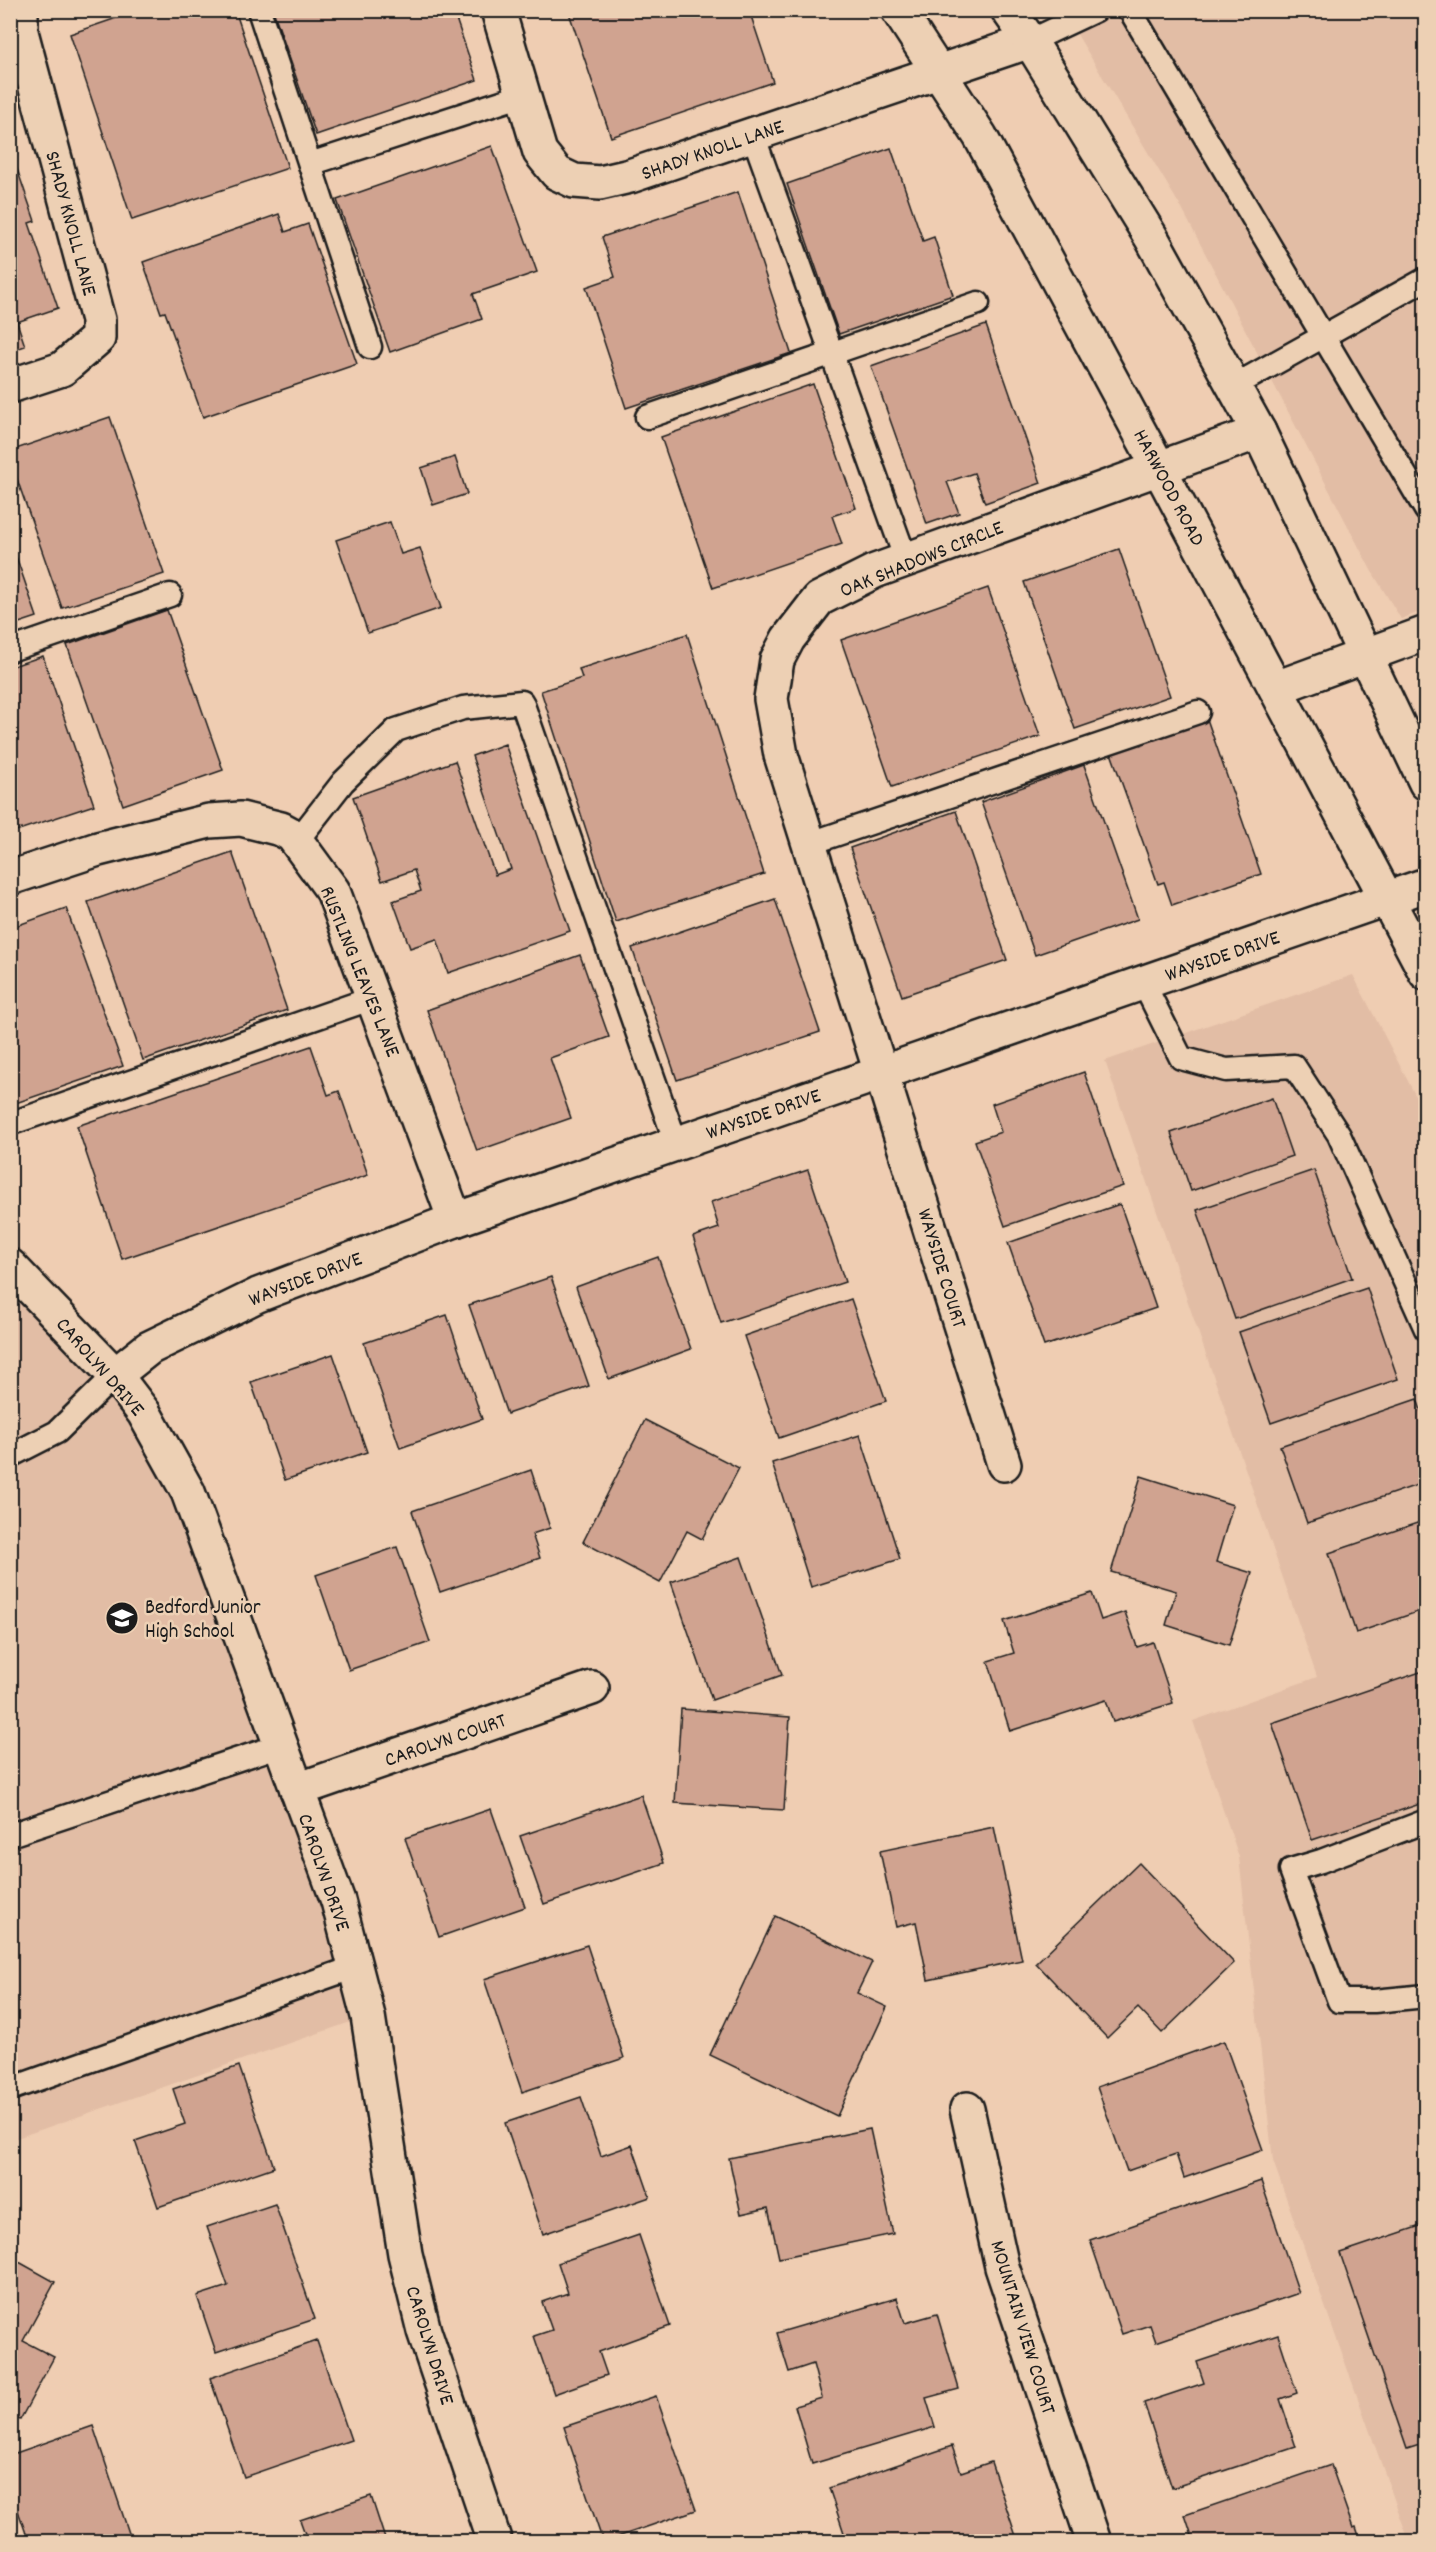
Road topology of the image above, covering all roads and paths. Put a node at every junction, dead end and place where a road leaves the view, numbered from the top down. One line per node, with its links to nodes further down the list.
1 (21, 10): 18 (street, SHADY KNOLL LANE)
2 (259, 10): 12 (lane)
3 (498, 10): 10 (street, SHADY KNOLL LANE)
4 (898, 10): 9 (street, HARWOOD ROAD)
5 (1008, 10): 8 (street)
6 (1096, 10): 8 (lane)
7 (1130, 10): 15 (lane)
8 (1030, 41): 9 (street, SHADY KNOLL LANE); 19 (street)
9 (940, 71): 11 (street, SHADY KNOLL LANE); 22 (street, HARWOOD ROAD)
10 (523, 95): 11 (street, SHADY KNOLL LANE); 12 (lane)
11 (753, 135): 17 (lane)
12 (310, 164): 16 (lane)
13 (1425, 279): 15 (lane)
14 (978, 303): 17 (lane)
15 (1324, 336): 19 (lane); 23 (lane)
16 (370, 348)
17 (832, 353): 20 (lane); 24 (lane)
18 (10, 386)
19 (1234, 386): 21 (street)
20 (647, 417)
21 (1259, 432): 22 (street, OAK SHADOWS CIRCLE); 28 (street)
22 (1159, 468): 24 (street, OAK SHADOWS CIRCLE); 29 (street, HARWOOD ROAD)
23 (1425, 510)
24 (906, 560): 33 (street, OAK SHADOWS CIRCLE)
25 (170, 595): 27 (lane)
26 (1425, 633): 28 (street)
27 (10, 650)
28 (1366, 655): 29 (street); 31 (street)
29 (1276, 688): 36 (street, HARWOOD ROAD)
30 (1198, 712): 33 (lane)
31 (1425, 783)
32 (297, 841): 34 (street, RUSTLING LEAVES LANE); 39 (street, RUSTLING LEAVES LANE); 42 (lane)
33 (808, 844): 40 (street, OAK SHADOWS CIRCLE)
34 (10, 878)
35 (1425, 885): 36 (street, WAYSIDE DRIVE)
36 (1387, 898): 37 (street, HARWOOD ROAD); 38 (street, WAYSIDE DRIVE)
37 (1425, 973)
38 (1143, 982): 40 (street, WAYSIDE DRIVE); 45 (lane)
39 (373, 998): 41 (lane); 43 (street, RUSTLING LEAVES LANE)
40 (881, 1072): 42 (street, WAYSIDE DRIVE); 48 (street, WAYSIDE COURT)
41 (12, 1123)
42 (676, 1143): 43 (street, WAYSIDE DRIVE)
43 (455, 1220): 46 (street, WAYSIDE DRIVE)
44 (10, 1266): 46 (street, CAROLYN DRIVE)
45 (1425, 1329)
46 (115, 1375): 47 (lane); 50 (street, CAROLYN DRIVE)
47 (10, 1456)
48 (1004, 1464)
49 (592, 1688): 51 (street, CAROLYN COURT)
50 (281, 1745): 51 (street, CAROLYN DRIVE); 53 (lane)
51 (297, 1790): 54 (street, CAROLYN DRIVE)
52 (1425, 1821): 55 (lane)
53 (10, 1835)
54 (355, 1967): 56 (lane); 58 (street, CAROLYN DRIVE)
55 (1425, 1996)
56 (10, 2089)
57 (967, 2109): 59 (street, MOUNTAIN VIEW COURT)
58 (495, 2541)
59 (1094, 2541)

